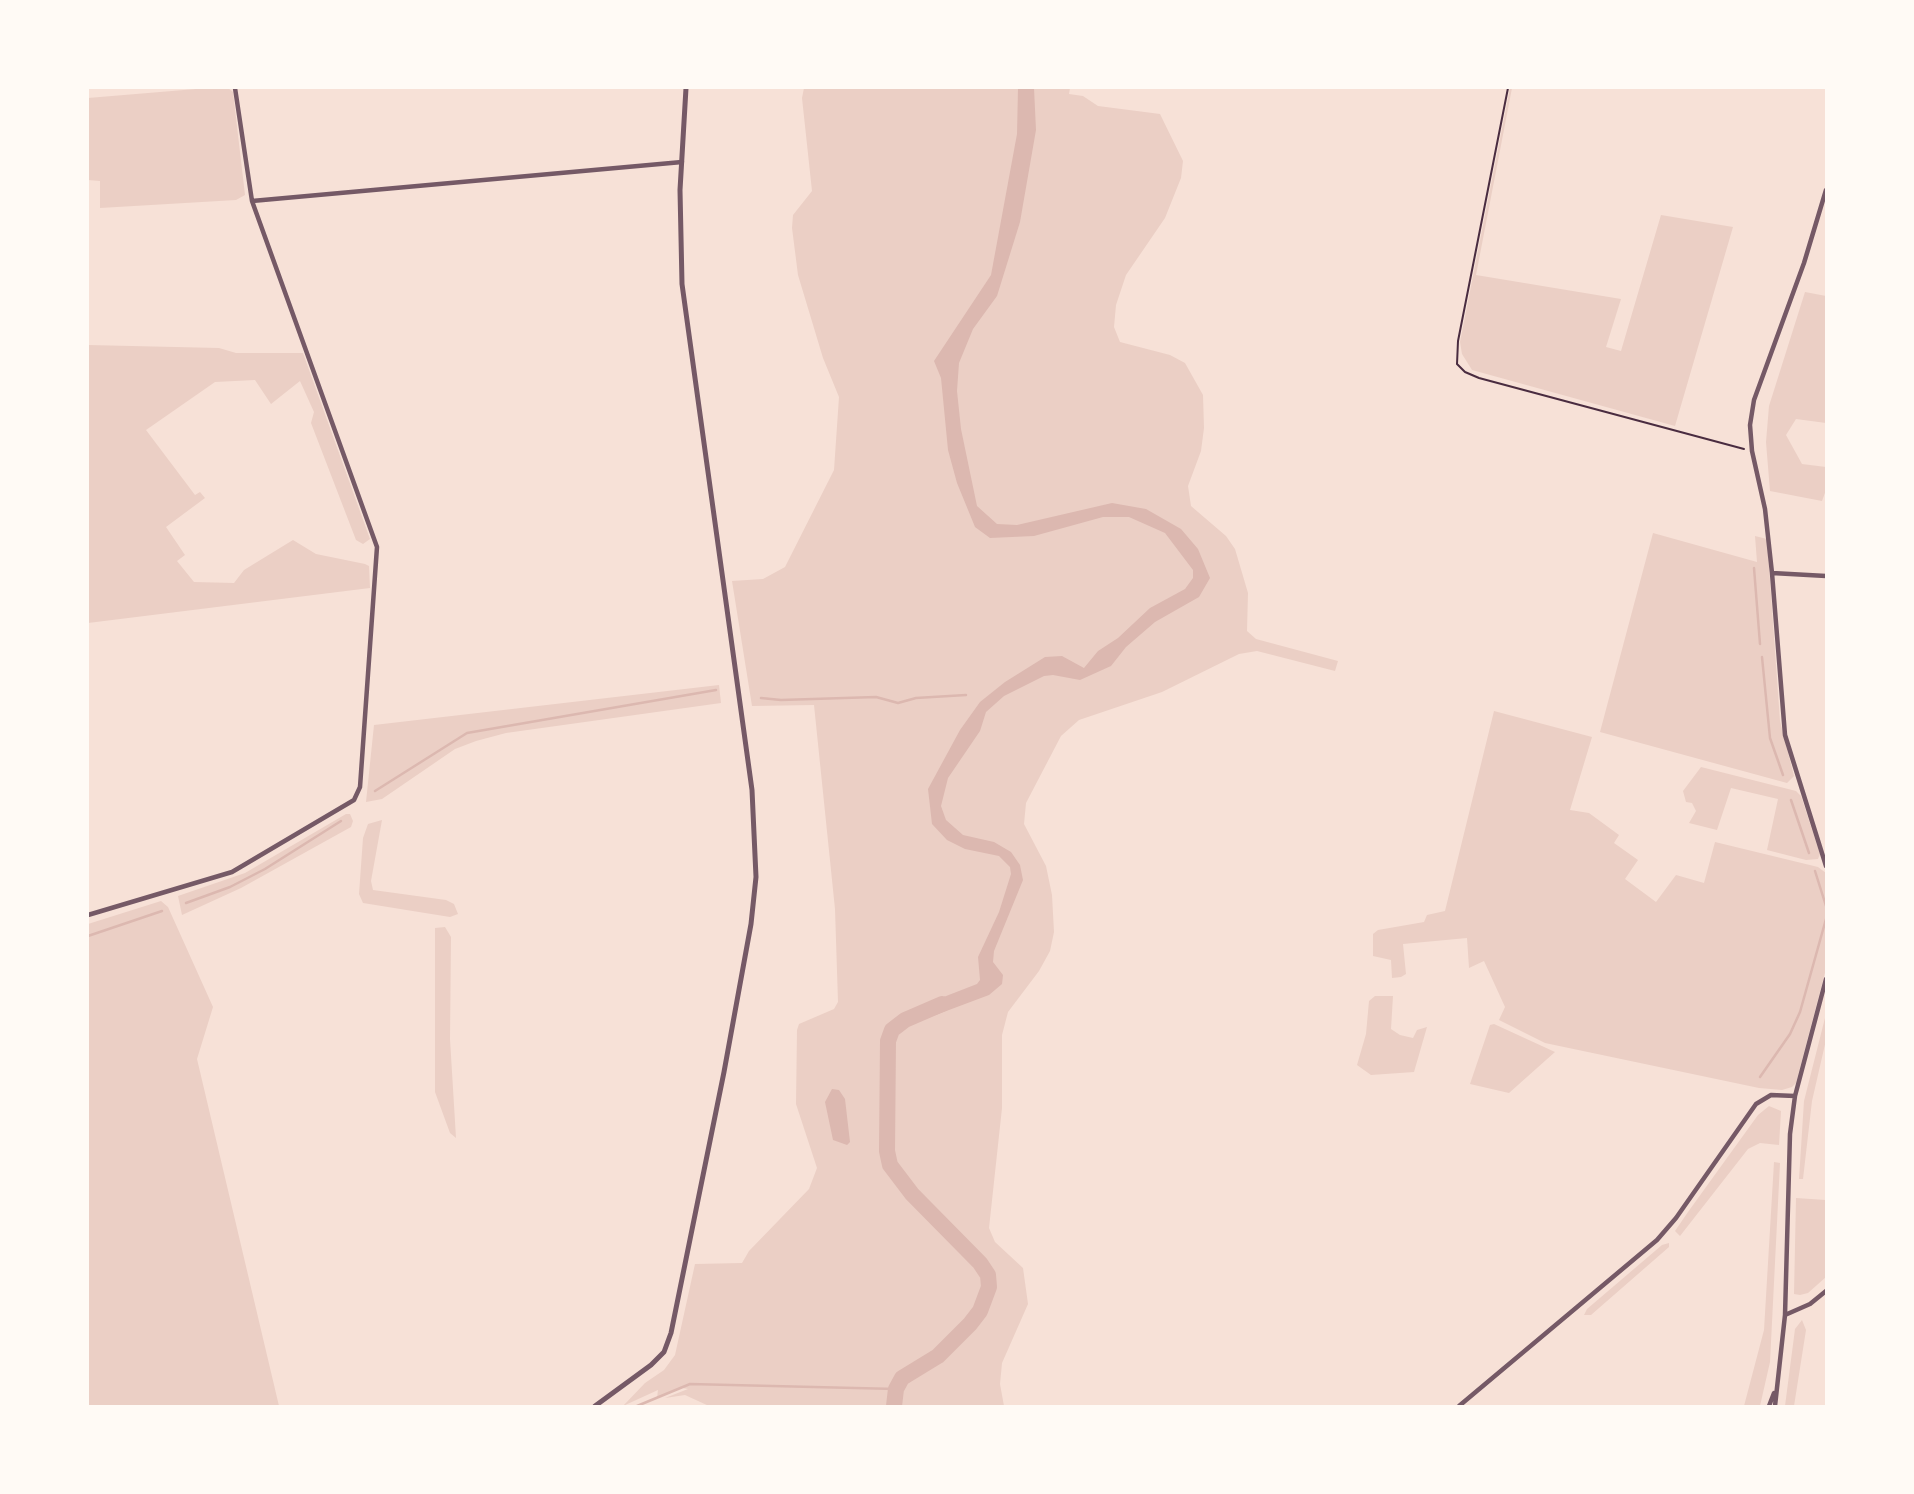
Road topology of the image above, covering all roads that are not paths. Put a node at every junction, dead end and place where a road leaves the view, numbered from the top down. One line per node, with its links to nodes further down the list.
1 (235, 88): 5 (street)
2 (686, 88): 3 (street)
3 (682, 162): 5 (street); 15 (street)
4 (1826, 190): 6 (street)
5 (253, 201): 9 (street)
6 (1772, 573): 7 (street); 8 (street)
7 (1826, 576)
8 (1826, 866)
9 (88, 915)
10 (1826, 979): 11 (street)
11 (1795, 1096): 13 (street); 16 (street)
12 (1826, 1291): 13 (street)
13 (1785, 1315): 14 (street)
14 (1778, 1382): 17 (street); 18 (street)
15 (595, 1406)
16 (1459, 1406)
17 (1769, 1406)
18 (1775, 1406)

